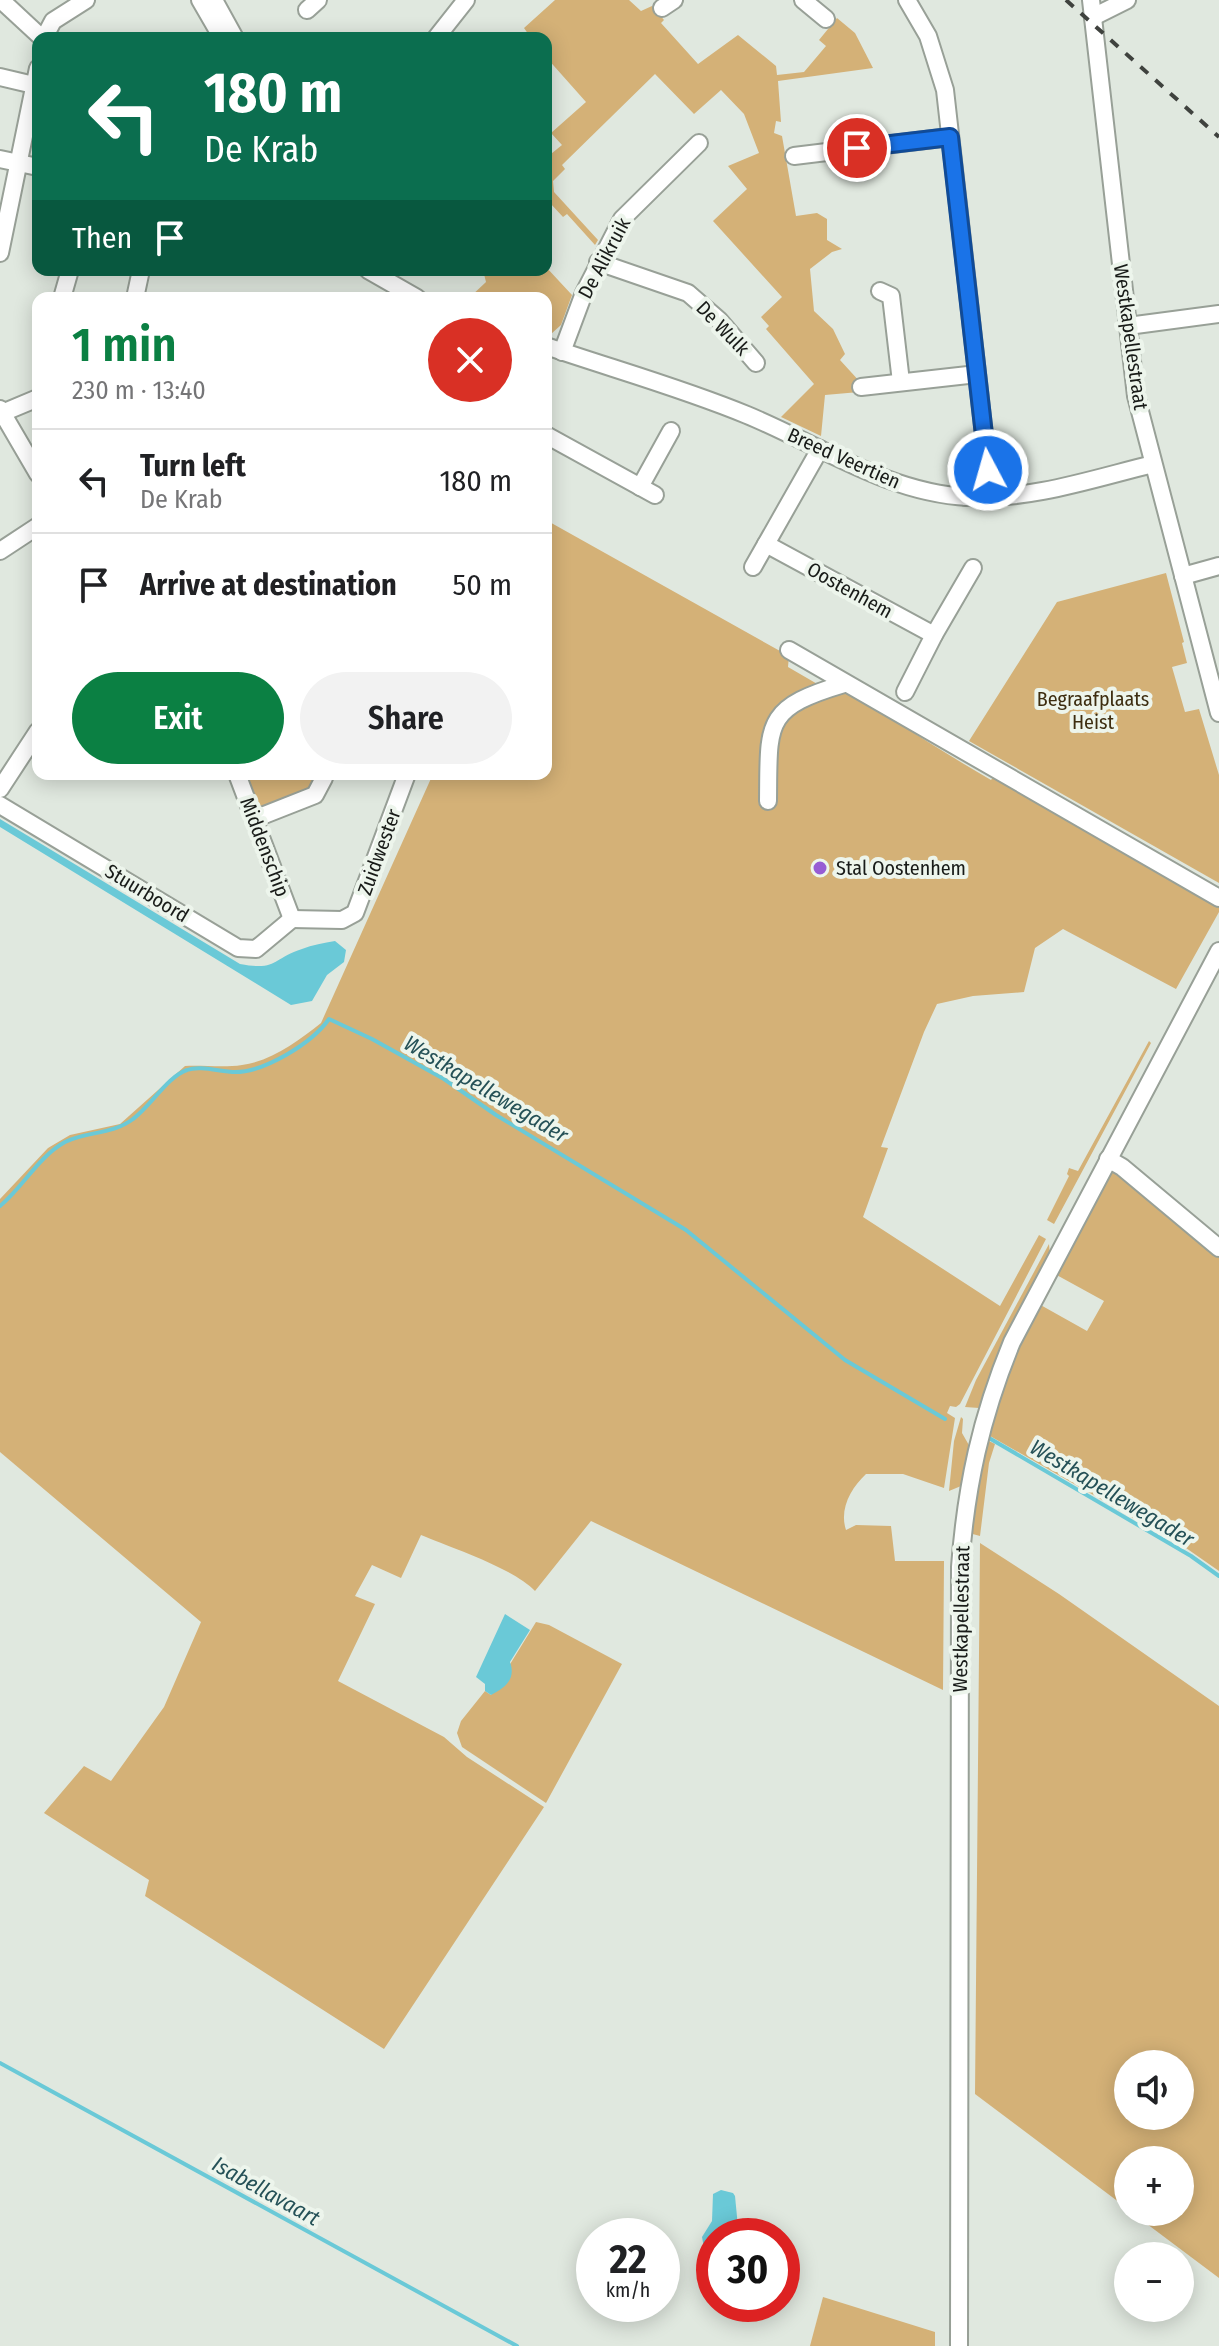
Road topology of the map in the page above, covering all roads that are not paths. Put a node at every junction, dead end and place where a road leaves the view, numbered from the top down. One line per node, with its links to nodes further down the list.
1 (1, 0): 11 (street)
2 (86, 0): 12 (street)
3 (200, 0): 13 (street)
4 (214, 0): 14 (street)
5 (466, 0): 15 (street)
6 (803, 0): 10 (street)
7 (907, 0): 19 (street)
8 (1127, 0): 9 (street)
9 (1092, 8): 31 (street, Westkapellestraat)
10 (826, 19)
11 (36, 32)
12 (47, 32)
13 (219, 32)
14 (232, 32)
15 (443, 32)
16 (0, 77): 17 (street)
17 (32, 80)
18 (32, 104): 23 (street)
19 (950, 137): 21 (street); 34 (street)
20 (699, 143): 26 (street, De Alikruik)
21 (794, 156)
22 (0, 159): 23 (street)
23 (20, 163): 24 (street); 25 (street)
24 (32, 166)
25 (0, 253)
26 (598, 262): 32 (street, De Alikruik); 33 (street, De Wulk)
27 (378, 276): 29 (street)
28 (880, 291): 35 (street)
29 (406, 292)
30 (1219, 314): 31 (street)
31 (1128, 326): 43 (street, Westkapellestraat)
32 (554, 349): 41 (street, Breed Veertien)
33 (756, 363)
34 (977, 374): 35 (street); 44 (street)
35 (901, 382): 36 (street)
36 (861, 387)
37 (32, 400): 38 (street)
38 (1, 411): 42 (street)
39 (671, 431): 40 (street)
40 (552, 438)
41 (820, 449): 46 (street, Breed Veertien); 48 (street)
42 (32, 464)
43 (1153, 464): 45 (street, Breed Veertien); 53 (street, Westkapellestraat)
44 (988, 470): 45 (street); 46 (street)
45 (1006, 496): 46 (street, Breed Veertien)
46 (966, 497)
47 (32, 530): 49 (street)
48 (766, 544): 51 (street); 54 (street, Oostenhem)
49 (0, 551)
50 (1219, 566): 53 (street)
51 (753, 567)
52 (973, 568): 54 (street)
53 (1183, 576): 58 (street, Westkapellestraat)
54 (934, 635): 57 (street)
55 (789, 650): 56 (street)
56 (844, 684): 64 (street); 67 (street)
57 (905, 692)
58 (1219, 713)
59 (32, 740): 63 (street)
60 (239, 780): 66 (street, Middenschip)
61 (323, 780): 66 (street)
62 (405, 780): 68 (street, Zuidwester)
63 (0, 789)
64 (768, 801)
65 (0, 805): 68 (street, Stuurboord)
66 (254, 819): 68 (street, Middenschip)
67 (1219, 898)
68 (292, 919)
69 (1219, 951): 70 (street, Westkapellestraat)
70 (1108, 1159): 71 (street); 72 (street, Westkapellestraat)
71 (1219, 1248)
72 (959, 2346)

